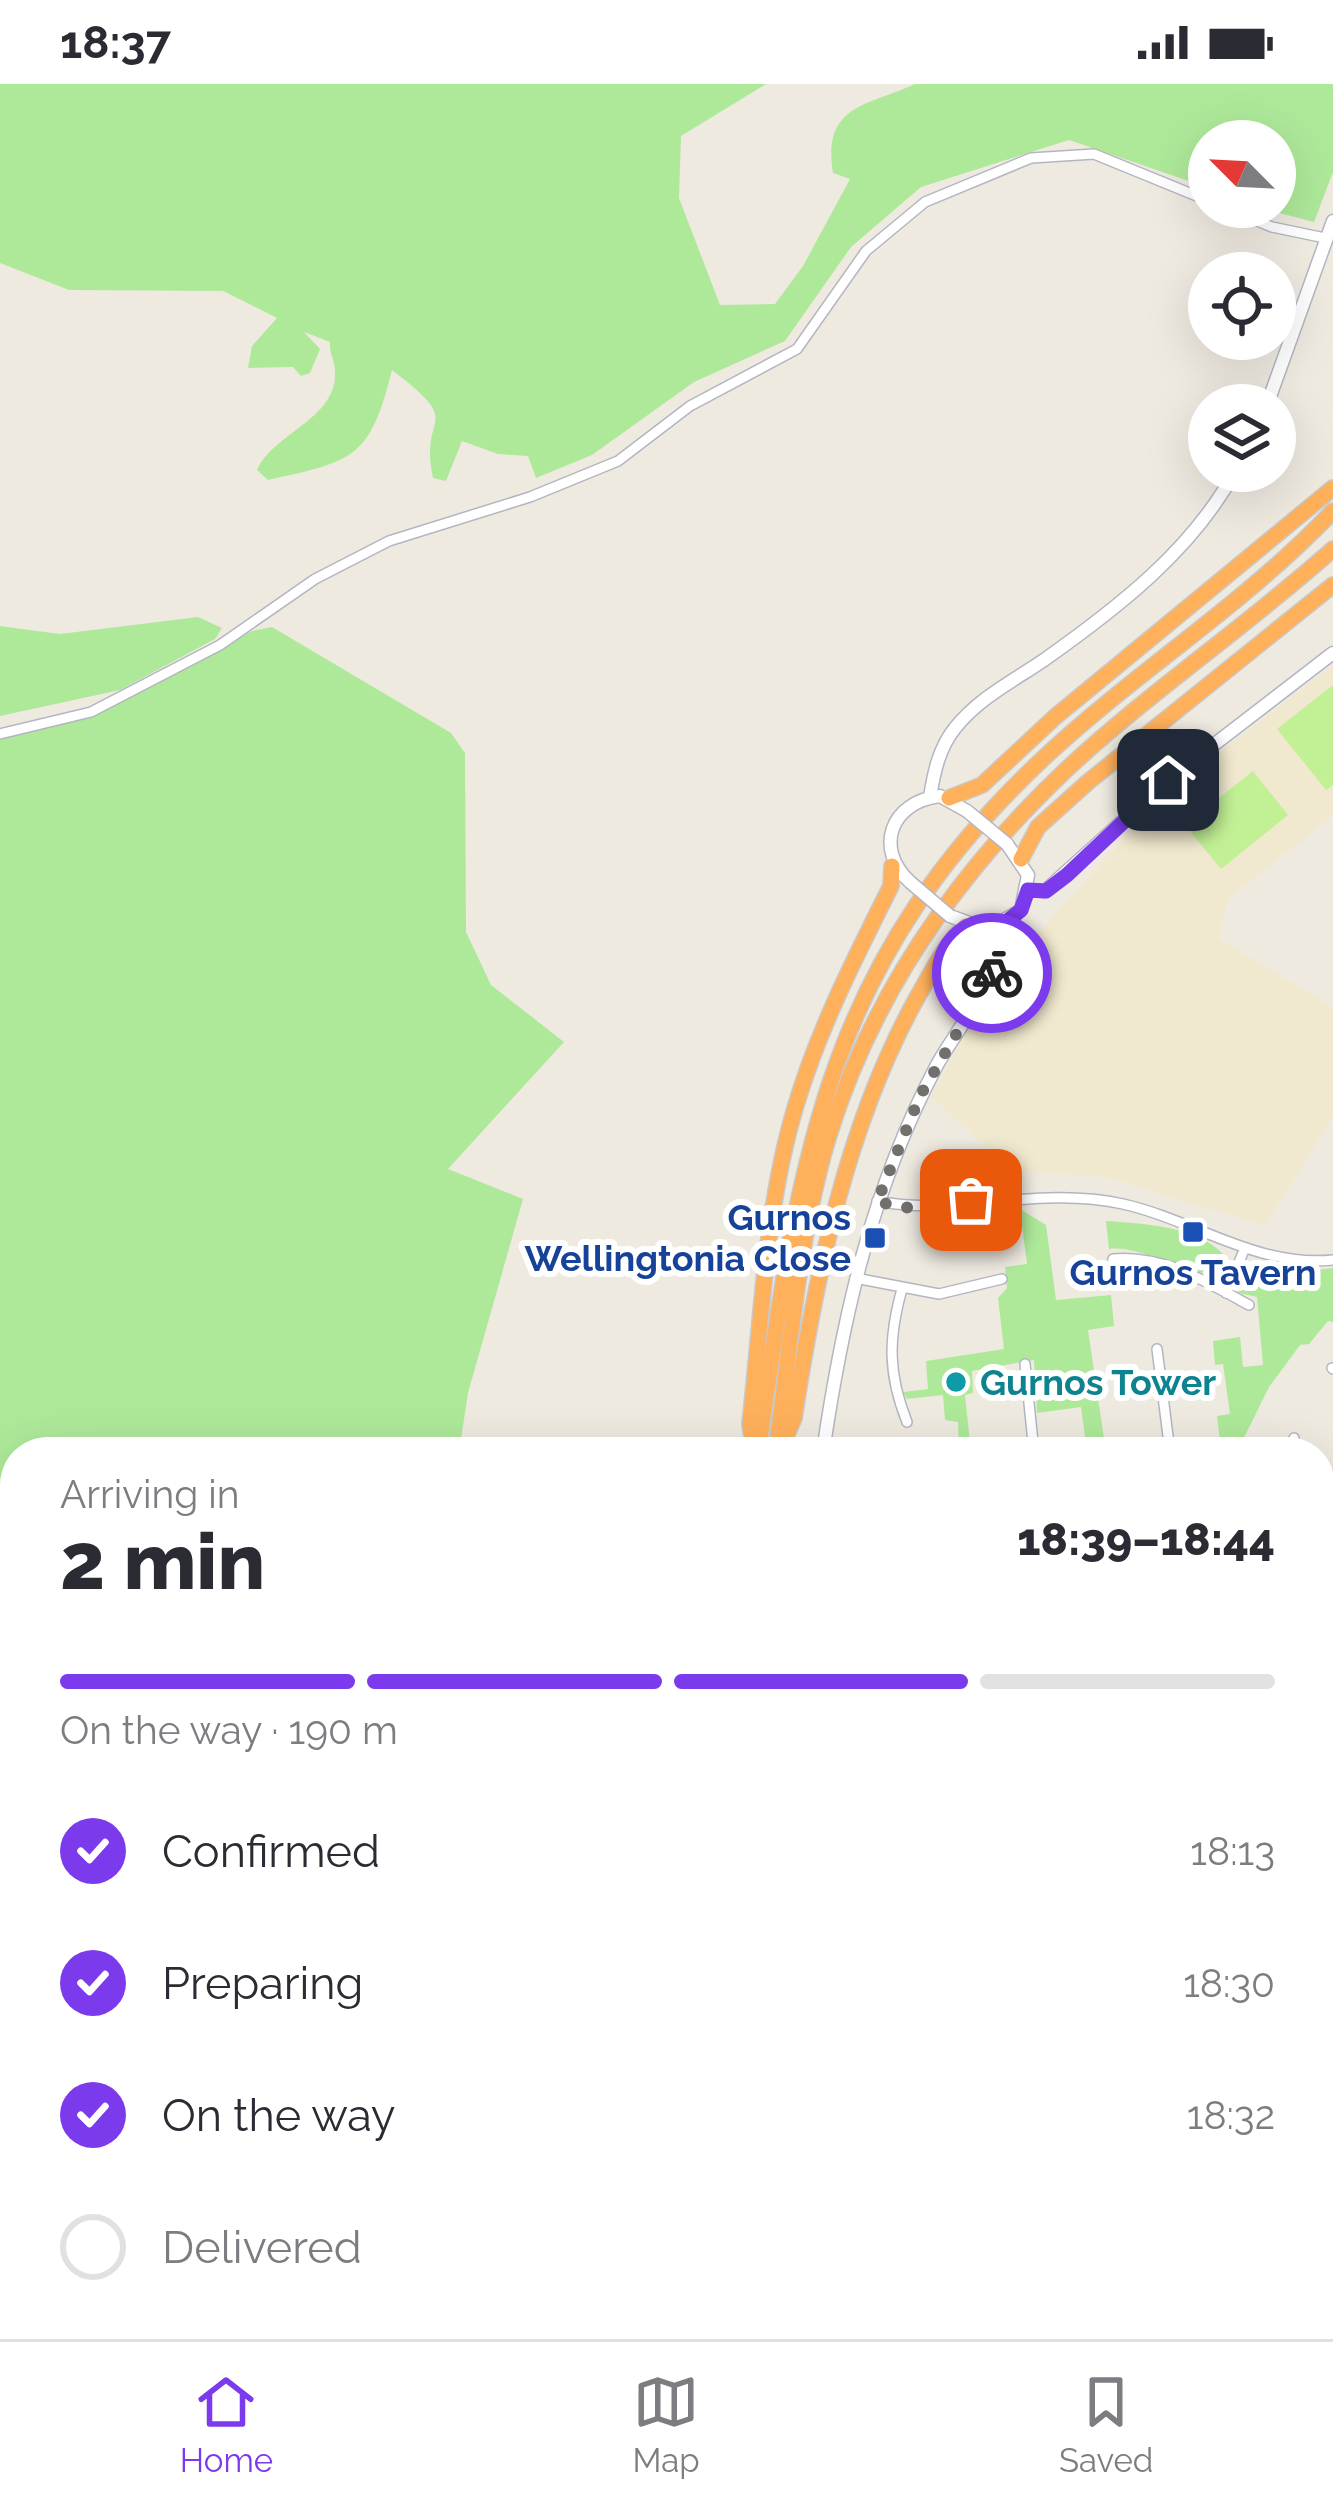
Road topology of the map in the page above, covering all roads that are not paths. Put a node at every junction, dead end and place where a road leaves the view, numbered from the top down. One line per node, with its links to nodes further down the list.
1 (1188, 192): 12 (street)
2 (1333, 220): 4 (street)
3 (1277, 228): 4 (street)
4 (1325, 238): 5 (street)
5 (1274, 384)
6 (1333, 488): 14 (highway)
7 (1220, 492): 13 (street)
8 (1333, 511): 33 (highway)
9 (1333, 549): 34 (highway)
10 (1333, 585): 15 (highway)
11 (1333, 653): 17 (street)
12 (0, 734)
13 (929, 797): 14 (street); 16 (street)
14 (949, 798): 15 (street, bridge)
15 (1021, 859): 17 (street)
16 (892, 866): 18 (street, bridge); 32 (highway)
17 (1028, 890): 19 (street)
18 (966, 926): 19 (street); 35 (highway)
19 (1000, 927): 20 (street)
20 (877, 1202): 21 (street); 24 (street)
21 (1245, 1248): 23 (street); 27 (street)
22 (1113, 1258): 27 (street)
23 (1333, 1260)
24 (854, 1278): 26 (street); 36 (street)
25 (1002, 1279): 26 (street)
26 (902, 1289): 31 (street)
27 (1226, 1292): 28 (street)
28 (1249, 1305)
29 (1157, 1349): 38 (street)
30 (1025, 1364): 37 (street)
31 (907, 1422)
32 (755, 1437)
33 (758, 1437)
34 (780, 1437)
35 (785, 1437)
36 (826, 1437)
37 (1032, 1437)
38 (1168, 1437)

